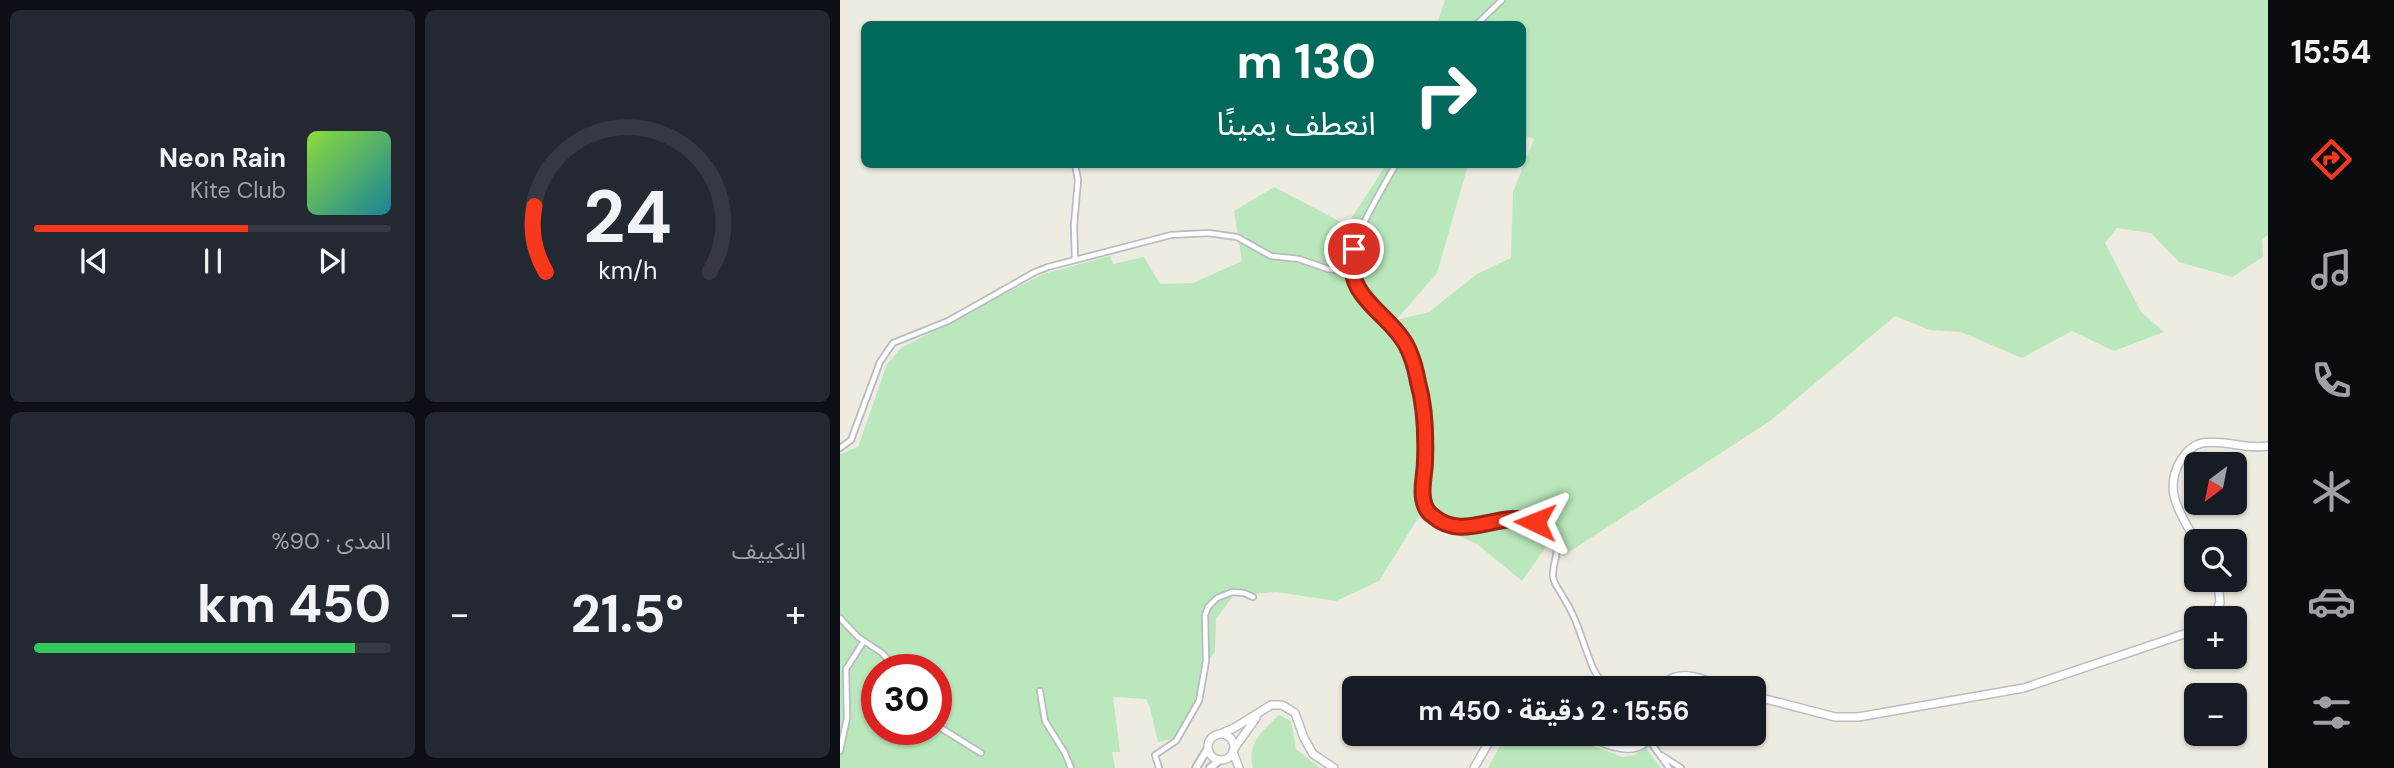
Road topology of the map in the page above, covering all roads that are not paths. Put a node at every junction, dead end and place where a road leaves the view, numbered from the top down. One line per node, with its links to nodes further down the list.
1 (1502, 0): 2 (street)
2 (1480, 21)
3 (1076, 168): 5 (street)
4 (1394, 168): 6 (street)
5 (1075, 260): 6 (street); 8 (street)
6 (1352, 272): 15 (street)
7 (2268, 446): 9 (main road)
8 (840, 448)
9 (2189, 529)
10 (1253, 597): 32 (street)
11 (840, 618): 13 (street)
12 (2184, 634): 17 (main road)
13 (864, 641): 14 (street); 26 (street)
14 (883, 654)
15 (1599, 676)
16 (1040, 691): 31 (street)
17 (1766, 699)
18 (1262, 712): 19 (main road); 27 (main road); 36 (main road)
19 (1220, 734): 25 (main road); 27 (main road)
20 (952, 735): 28 (street)
21 (1487, 746): 37 (main road)
22 (1610, 746): 23 (main road)
23 (1634, 746)
24 (1655, 746): 29 (street)
25 (1208, 748): 30 (main road); 33 (street)
26 (840, 751)
27 (1233, 751): 30 (main road); 35 (main road)
28 (981, 752)
29 (1660, 754): 38 (street); 39 (street)
30 (1224, 762): 34 (street)
31 (1071, 768)
32 (1159, 768)
33 (1195, 768)
34 (1210, 768)
35 (1239, 768)
36 (1334, 768)
37 (1474, 768)
38 (1669, 768)
39 (1681, 768)

